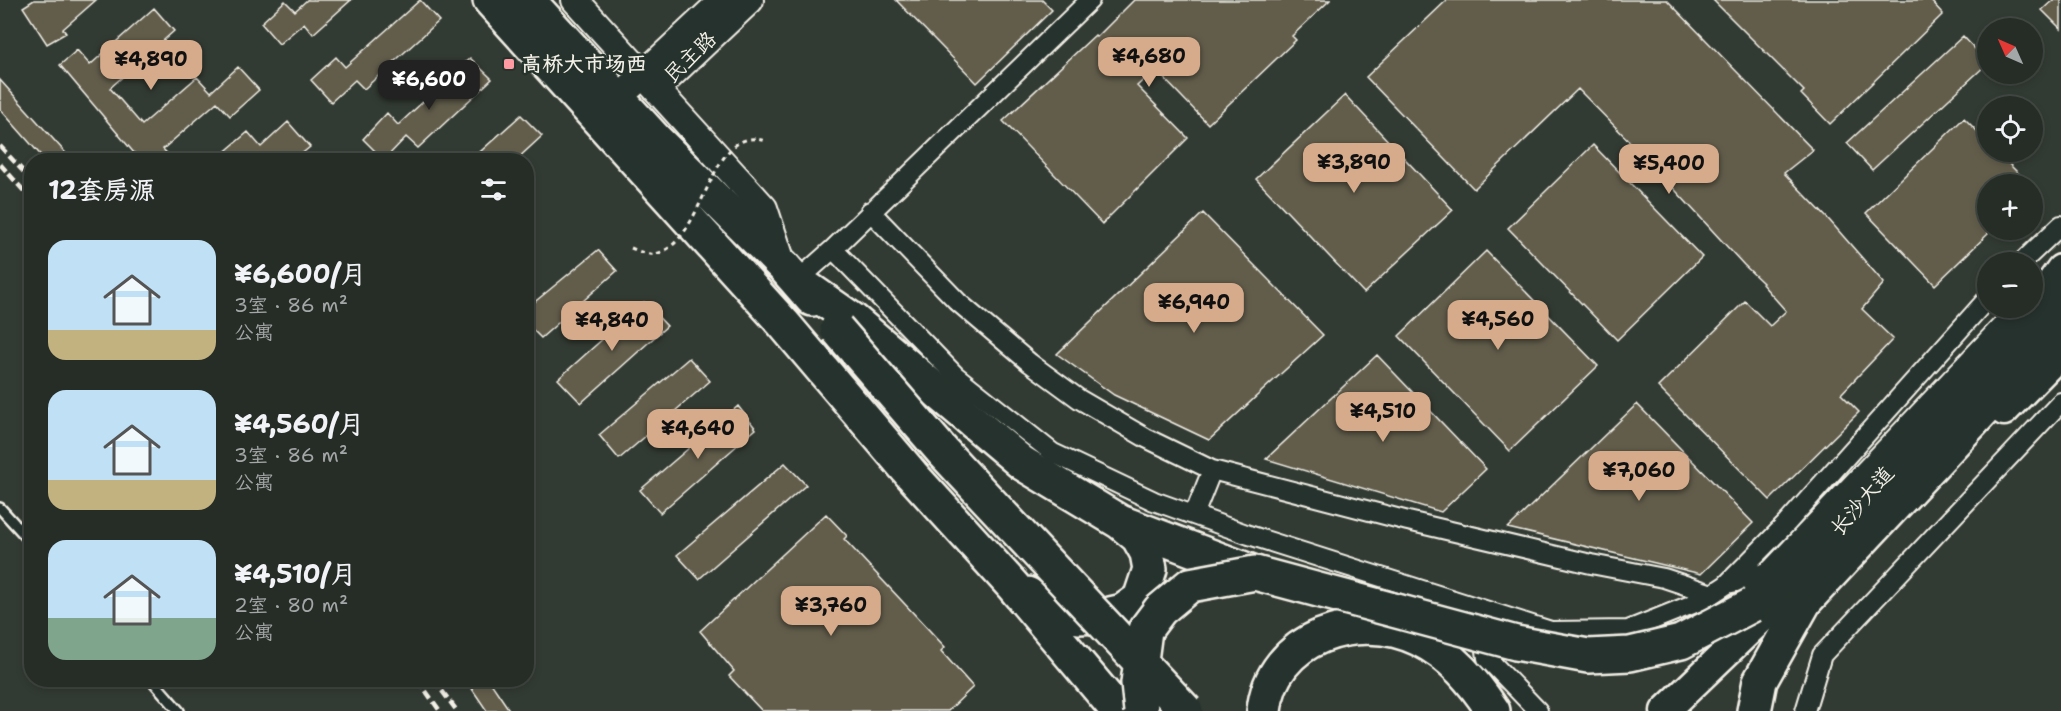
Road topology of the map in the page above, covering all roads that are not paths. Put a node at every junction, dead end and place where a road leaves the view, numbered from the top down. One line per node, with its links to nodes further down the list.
1 (490, 0): 33 (highway)
2 (528, 0): 8 (highway)
3 (574, 0): 7 (street)
4 (723, 0): 7 (street, 民主路)
5 (750, 0): 7 (street, 民主路)
6 (1090, 0): 9 (street)
7 (650, 82): 8 (street, 民主路); 15 (street)
8 (618, 98): 15 (highway)
9 (870, 211): 11 (street); 25 (street)
10 (2061, 225): 12 (street)
11 (833, 249): 15 (street); 29 (street)
12 (2033, 252)
13 (2061, 262): 16 (street)
14 (2061, 269): 23 (main road)
15 (791, 275): 20 (highway)
16 (2043, 281)
17 (2061, 294): 23 (highway, 长沙大道)
18 (1977, 310): 34 (street)
19 (2009, 318): 26 (street)
20 (845, 324): 30 (highway); 44 (highway, bridge)
21 (2061, 327): 27 (highway, 长沙大道)
22 (2061, 353): 27 (main road)
23 (1994, 359): 26 (highway, 长沙大道)
24 (2061, 402): 51 (street)
25 (1212, 470): 29 (street); 34 (street)
26 (1859, 489): 34 (street); 37 (highway, 长沙大道)
27 (1903, 498): 35 (highway, 长沙大道)
28 (0, 508): 31 (lane)
29 (1194, 515): 36 (street)
30 (1120, 522): 32 (highway, 长沙大道); 33 (highway)
31 (24, 534)
32 (1255, 573): 37 (highway, 长沙大道, bridge); 43 (highway, bridge)
33 (1013, 586): 38 (highway)
34 (1719, 589): 36 (street)
35 (1805, 601): 49 (main road); 50 (highway, 长沙大道)
36 (1480, 608): 47 (street)
37 (1757, 611): 48 (main road)
38 (1091, 679): 41 (main road); 42 (highway)
39 (158, 687): 40 (lane)
40 (179, 711)
41 (1106, 711)
42 (1119, 711)
43 (1141, 711)
44 (1186, 711)
45 (1264, 711): 46 (highway)
46 (1493, 711)
47 (1538, 711)
48 (1665, 711)
49 (1693, 711)
50 (1754, 711)
51 (1804, 711)

